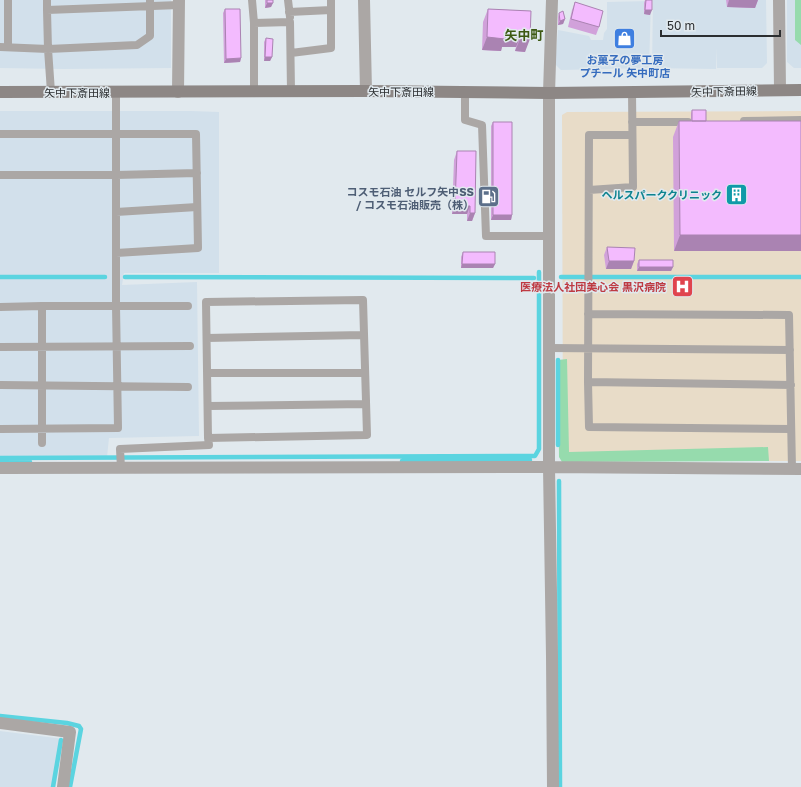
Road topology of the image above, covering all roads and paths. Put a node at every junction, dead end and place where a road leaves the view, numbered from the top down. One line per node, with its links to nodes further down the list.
1 (8, 0): 16 (lane)
2 (47, 0): 11 (lane)
3 (252, 0): 15 (lane)
4 (288, 0): 13 (lane)
5 (331, 0): 12 (lane)
6 (364, 0): 22 (street)
7 (552, 0): 29 (street)
8 (779, 0): 19 (street)
9 (150, 3): 10 (lane); 11 (lane); 17 (lane)
10 (179, 3): 26 (street)
11 (48, 10): 17 (lane)
12 (331, 10): 13 (lane); 18 (lane)
13 (289, 12): 14 (lane)
14 (290, 22): 15 (lane); 18 (lane)
15 (254, 23): 27 (lane)
16 (4, 47): 17 (lane)
17 (48, 49): 24 (lane)
18 (291, 53): 21 (lane)
19 (780, 90): 20 (street, 矢中下斎田線); 30 (street, 矢中下斎田線)
20 (801, 90)
21 (291, 91): 22 (street, 矢中下斎田線); 27 (street, 矢中下斎田線)
22 (366, 91): 28 (street, 矢中下斎田線)
23 (0, 92): 24 (street, 矢中下斎田線)
24 (51, 92): 25 (street, 矢中下斎田線)
25 (116, 92): 26 (street, 矢中下斎田線); 36 (lane)
26 (178, 92): 27 (street, 矢中下斎田線)
27 (254, 92)
28 (465, 92): 29 (street, 矢中下斎田線); 44 (lane)
29 (549, 92): 30 (street, 矢中下斎田線); 44 (street)
30 (632, 92): 33 (lane)
31 (801, 120): 32 (lane)
32 (740, 121)
33 (632, 122): 34 (lane); 37 (lane)
34 (694, 122)
35 (0, 134): 36 (lane)
36 (116, 134): 38 (lane); 40 (lane)
37 (632, 135): 41 (lane); 41 (lane)
38 (196, 173): 40 (lane); 42 (lane)
39 (0, 175): 40 (lane)
40 (116, 175): 43 (lane)
41 (589, 190): 50 (lane)
42 (197, 207): 43 (lane); 45 (lane)
43 (116, 212): 45 (lane)
44 (549, 236): 57 (street)
45 (116, 252): 47 (lane)
46 (42, 306): 47 (lane); 49 (lane); 56 (lane)
47 (116, 306): 48 (lane); 53 (lane)
48 (188, 306)
49 (0, 307)
50 (588, 314): 58 (lane); 59 (lane)
51 (364, 336): 52 (lane); 52 (lane); 61 (lane)
52 (207, 338): 60 (lane)
53 (116, 346): 54 (lane); 56 (lane); 66 (lane)
54 (190, 346)
55 (0, 347): 56 (lane)
56 (42, 347): 64 (lane)
57 (550, 348): 58 (lane); 76 (street)
58 (588, 348): 59 (lane); 62 (lane)
59 (790, 350): 65 (lane)
60 (207, 373): 61 (lane); 69 (lane)
61 (365, 373): 68 (lane)
62 (588, 382): 65 (lane); 72 (lane)
63 (0, 385): 64 (lane)
64 (42, 385): 66 (lane); 70 (lane)
65 (790, 385): 72 (lane)
66 (117, 386): 67 (lane); 70 (lane)
67 (188, 387)
68 (366, 404): 69 (lane); 73 (lane)
69 (208, 406): 73 (lane)
70 (42, 428): 71 (lane); 74 (lane)
71 (0, 429)
72 (791, 429): 78 (lane)
73 (208, 438): 75 (lane)
74 (42, 443)
75 (121, 466): 76 (street); 77 (street)
76 (549, 467): 78 (street); 81 (street)
77 (0, 468)
78 (796, 469)
79 (0, 723): 80 (street)
80 (62, 787)
81 (552, 787)

